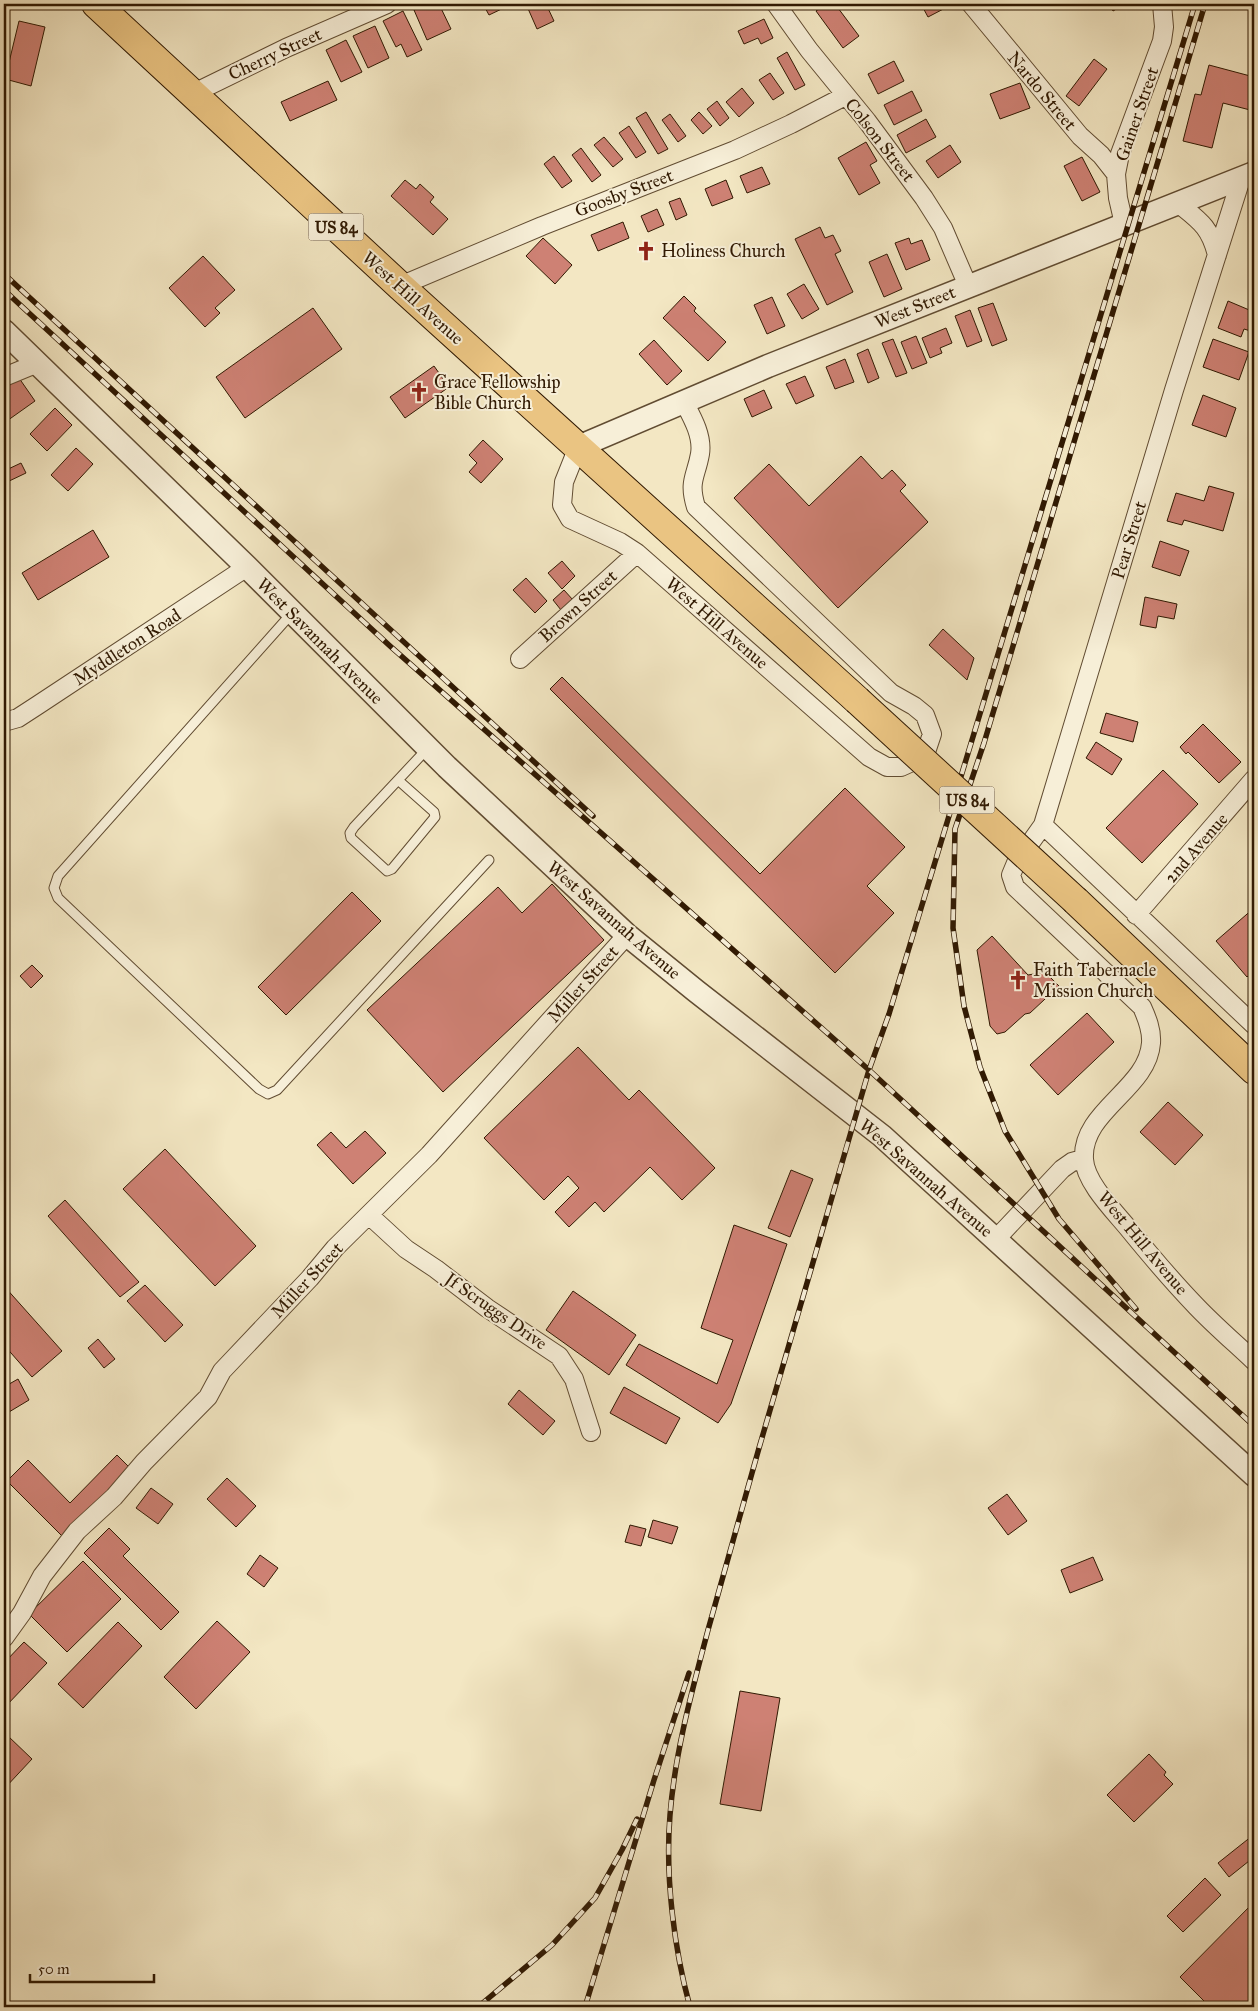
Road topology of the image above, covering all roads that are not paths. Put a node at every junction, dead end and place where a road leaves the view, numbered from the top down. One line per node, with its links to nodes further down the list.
1 (96, 4): 7 (highway, West Hill Avenue / US 84)
2 (387, 4): 6 (street, Cherry Street)
3 (776, 4): 8 (street, Colson Street)
4 (971, 4): 9 (street, Nardo Street)
5 (1162, 4): 9 (street, Gainer Street)
6 (355, 10): 7 (street, Cherry Street)
7 (192, 94): 14 (highway, West Hill Avenue / US 84)
8 (845, 96): 14 (street, Goosby Street); 15 (street, Colson Street)
9 (1116, 174): 12 (street, Gainer Street)
10 (1248, 176): 11 (street, West Street); 13 (street, Pear Street)
11 (1179, 204): 12 (street, West Street); 13 (street)
12 (1124, 224): 15 (street, West Street)
13 (1217, 255): 29 (street, Pear Street)
14 (400, 286): 20 (highway, West Hill Avenue / US 84)
15 (968, 286): 19 (street, West Street)
16 (4, 331): 17 (street, West Savannah Avenue)
17 (38, 363): 18 (street); 22 (street, West Savannah Avenue)
18 (4, 377)
19 (684, 402): 20 (street, West Street); 21 (street, West Hill Avenue)
20 (578, 447): 21 (street, West Hill Avenue); 34 (highway, West Hill Avenue / US 84, bridge)
21 (637, 553): 24 (street, Brown Street)
22 (248, 567): 23 (street, West Savannah Avenue); 25 (street, Myddleton Road)
23 (292, 612): 26 (street, West Savannah Avenue); 30 (lane)
24 (520, 658)
25 (4, 722)
26 (428, 749): 28 (lane); 32 (street, West Savannah Avenue)
27 (1254, 779): 31 (street, 2nd Avenue)
28 (398, 780): 28 (lane)
29 (1043, 825): 31 (street); 35 (street)
30 (489, 860)
31 (1136, 915): 33 (street)
32 (627, 935): 36 (street, Miller Street); 37 (street, West Savannah Avenue)
33 (1254, 1026)
34 (1254, 1070)
35 (1084, 1159): 37 (street); 38 (street, West Hill Avenue)
36 (369, 1215): 39 (street, Jf Scruggs Drive); 41 (street, Miller Street)
37 (996, 1239): 40 (street, West Savannah Avenue)
38 (1254, 1361)
39 (591, 1432)
40 (1254, 1475)
41 (4, 1638)

